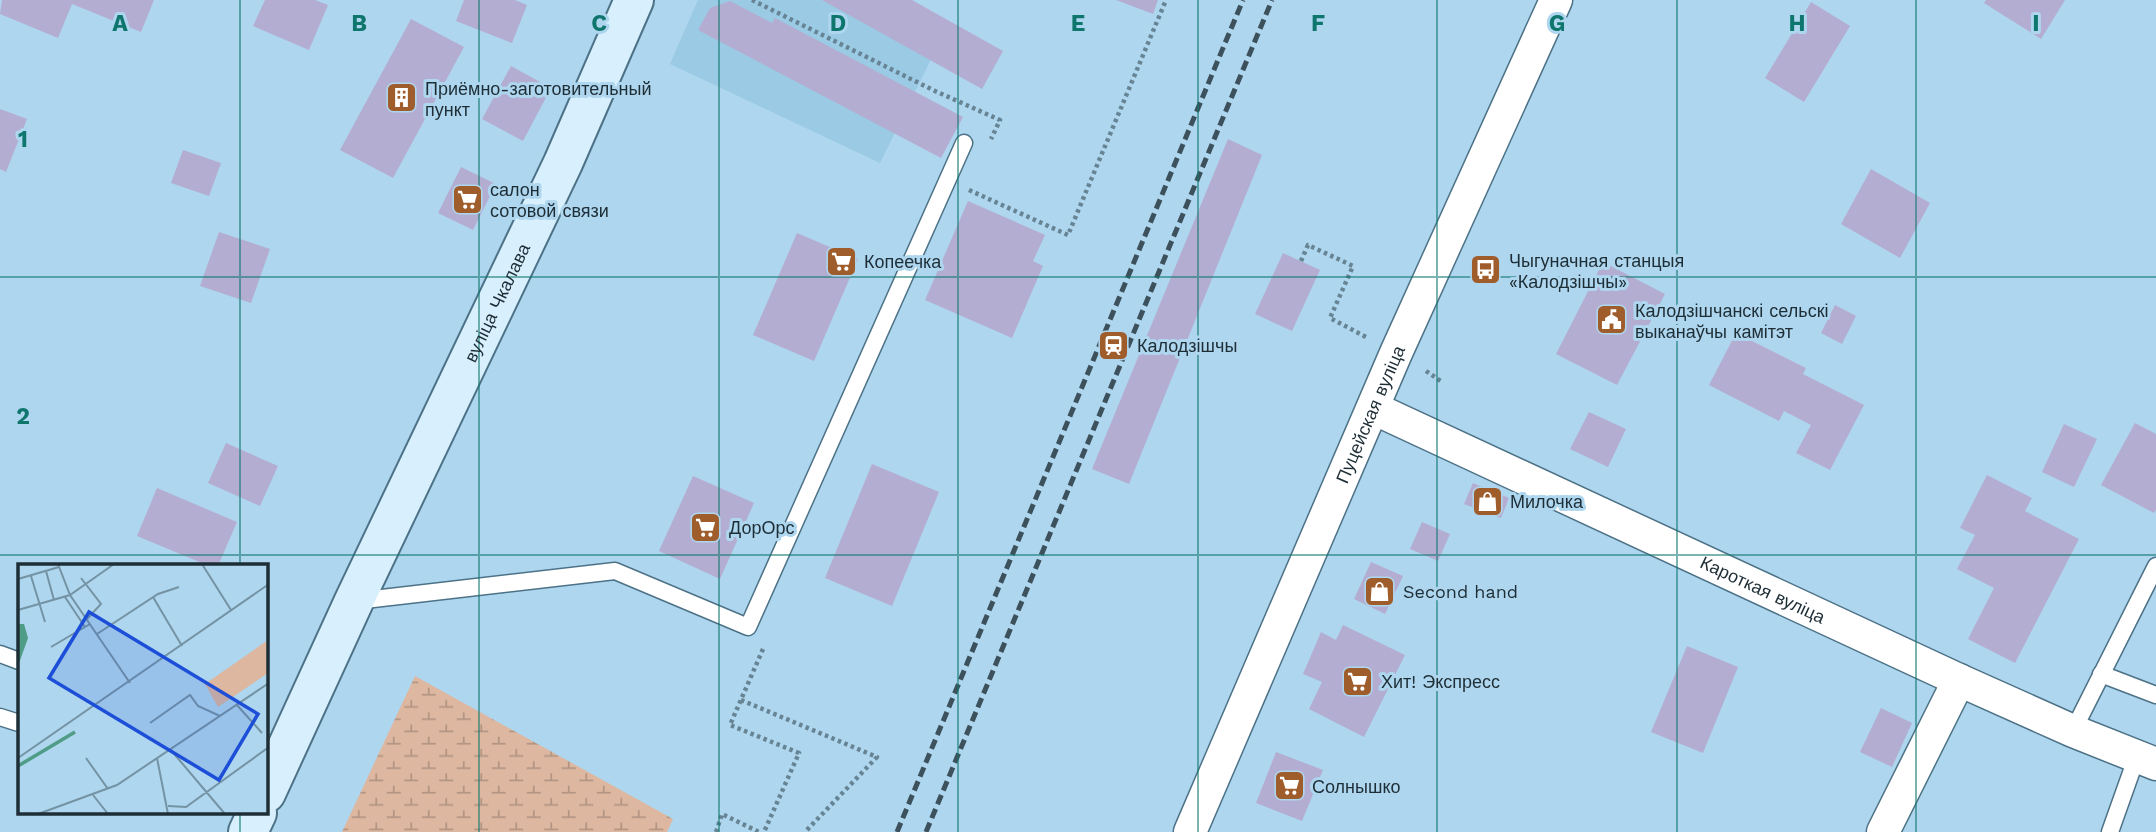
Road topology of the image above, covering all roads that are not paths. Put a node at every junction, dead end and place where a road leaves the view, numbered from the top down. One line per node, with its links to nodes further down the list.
1 (1556, 0): 4 (street, Пуцейская вуліца)
2 (627, 2): 6 (street, вуліца Чкалава)
3 (964, 143): 6 (lane)
4 (1373, 408): 10 (street, Кароткая вуліца); 19 (street, Пуцейская вуліца)
5 (2156, 566): 9 (lane)
6 (354, 601): 16 (street, вуліца Чкалава)
7 (0, 654): 8 (lane)
8 (18, 661)
9 (2101, 674): 11 (lane); 14 (lane)
10 (1959, 680): 14 (street, Кароткая вуліца); 20 (street)
11 (2156, 695)
12 (0, 717): 13 (lane)
13 (18, 723)
14 (2073, 731): 15 (street, Кароткая вуліца)
15 (2147, 760): 21 (lane)
16 (268, 789)
17 (257, 814): 18 (street)
18 (248, 832)
19 (1190, 832)
20 (1883, 832)
21 (2110, 832)

